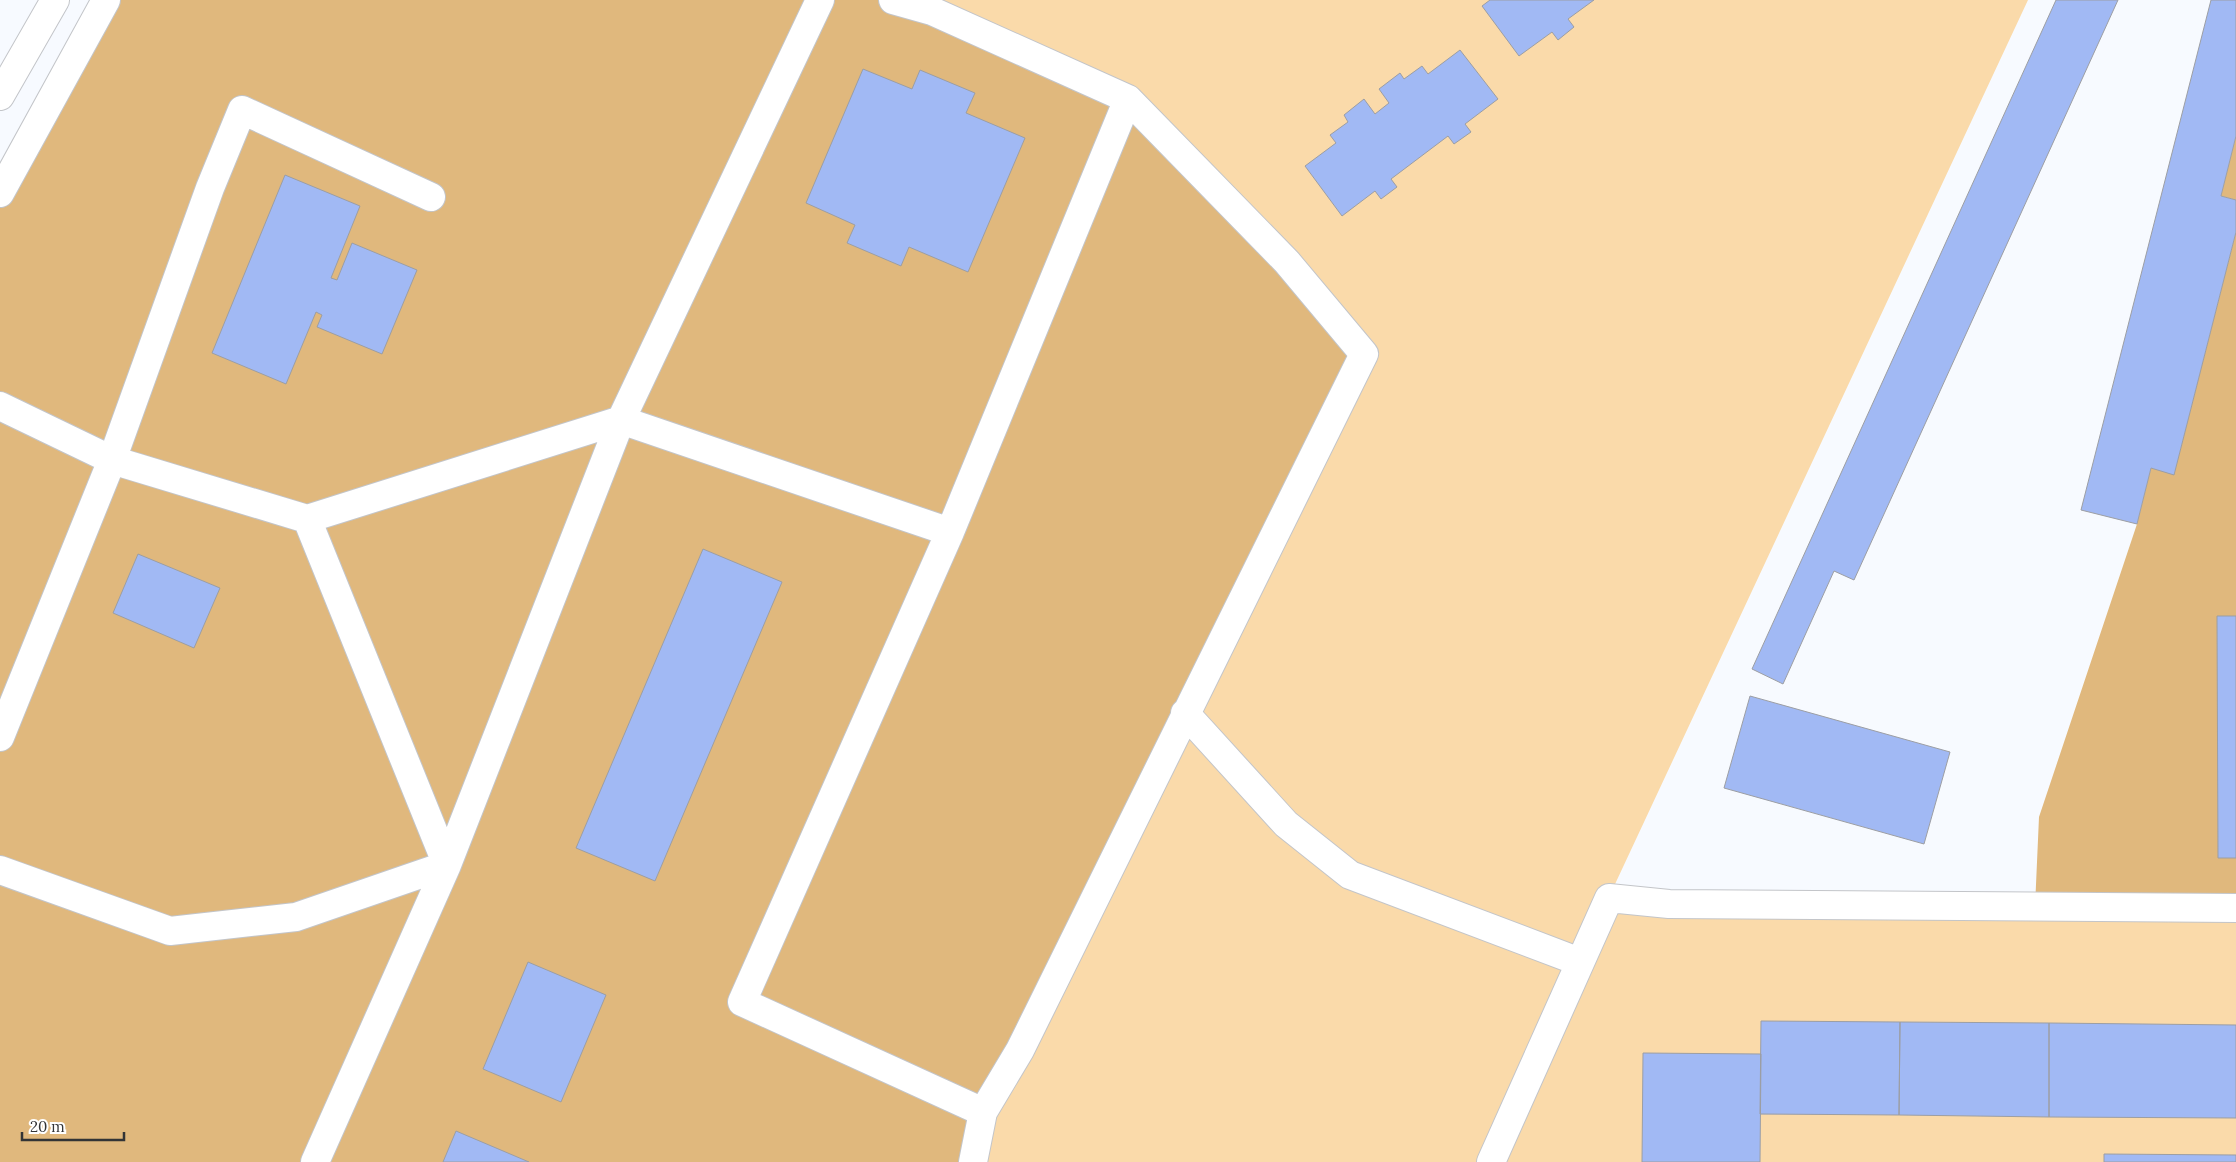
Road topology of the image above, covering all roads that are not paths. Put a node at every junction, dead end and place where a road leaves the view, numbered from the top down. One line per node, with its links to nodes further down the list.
1 (55, 0): 5 (main road)
2 (106, 0): 7 (main road)
3 (820, 0): 10 (main road)
4 (893, 0): 6 (main road)
5 (0, 96)
6 (1128, 100): 13 (main road); 14 (main road)
7 (0, 192)
8 (431, 197): 11 (main road)
9 (0, 406): 11 (main road)
10 (621, 420): 12 (main road); 13 (main road); 16 (main road)
11 (112, 460): 12 (main road); 15 (main road)
12 (307, 519): 16 (main road)
13 (950, 532): 20 (main road)
14 (1185, 713): 19 (main road); 20 (main road)
15 (0, 737)
16 (448, 865): 17 (main road); 21 (main road)
17 (0, 870)
18 (2236, 908): 19 (main road)
19 (1580, 962): 23 (main road)
20 (984, 1112): 22 (main road)
21 (315, 1162)
22 (973, 1162)
23 (1491, 1162)

